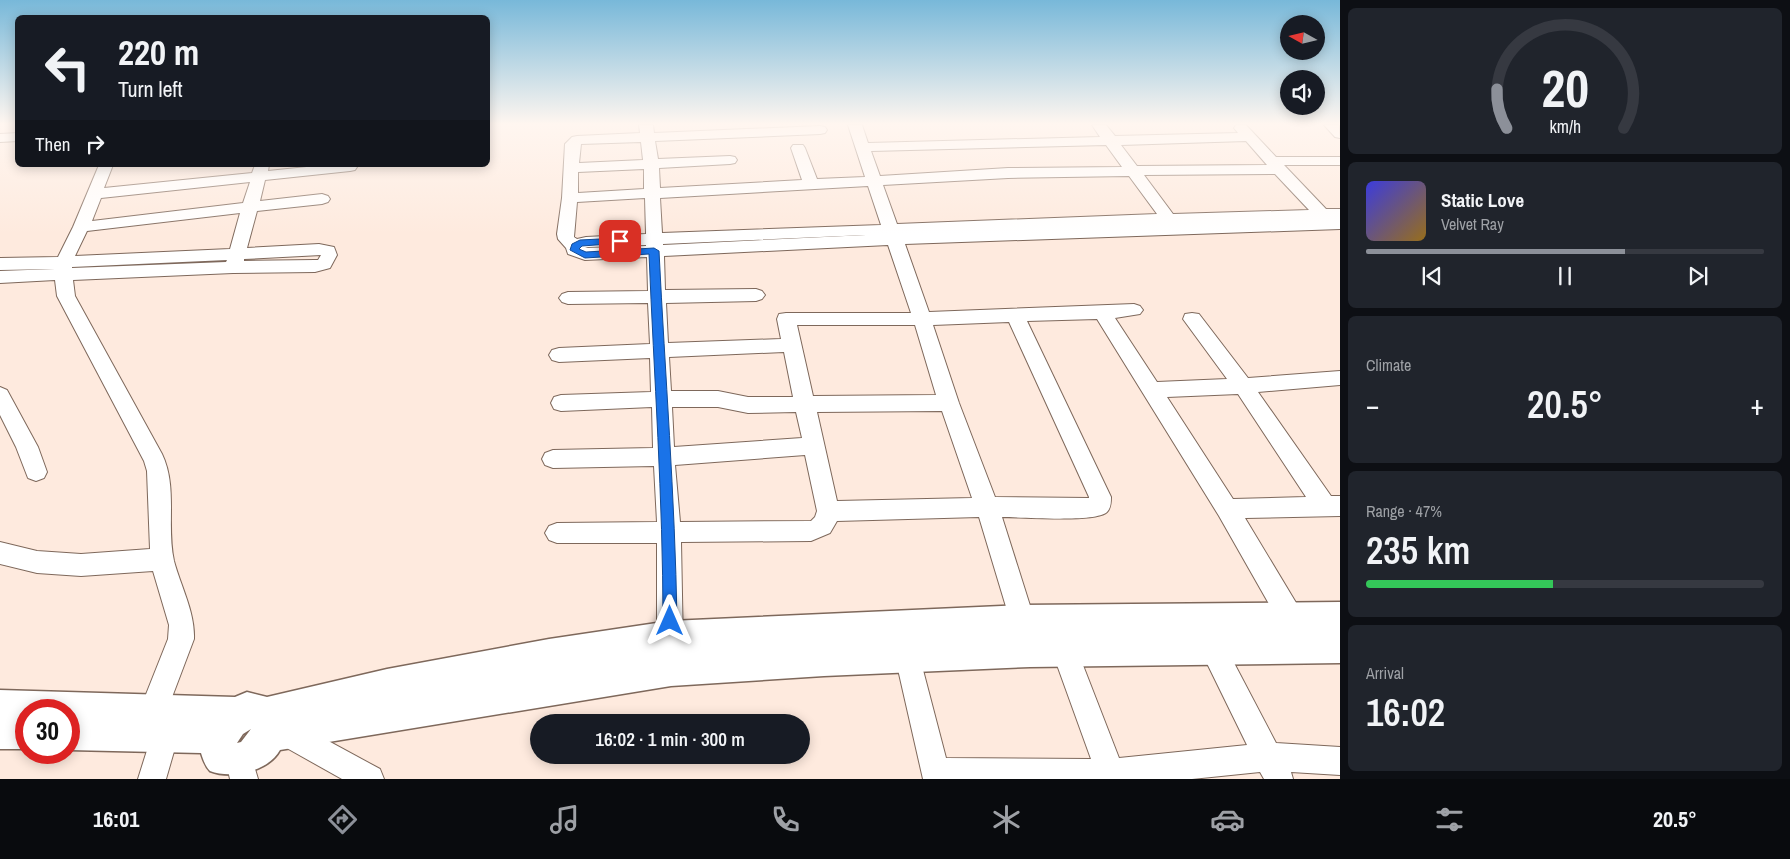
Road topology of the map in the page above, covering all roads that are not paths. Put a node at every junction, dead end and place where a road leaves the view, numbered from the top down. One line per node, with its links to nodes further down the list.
1 (572, 161): 12 (street)
2 (703, 161): 8 (street)
3 (803, 161): 16 (street)
4 (868, 161): 15 (street)
5 (1126, 161): 14 (street)
6 (1271, 161): 9 (street)
7 (1334, 161): 9 (street)
8 (651, 164): 12 (street); 18 (street)
9 (1274, 165): 14 (street); 23 (street)
10 (105, 167): 17 (street)
11 (350, 167): 13 (street)
12 (572, 168): 19 (street)
13 (260, 170): 17 (street); 21 (street)
14 (1133, 171): 15 (street); 22 (street)
15 (874, 180): 16 (street); 25 (street)
16 (811, 184): 18 (street)
17 (94, 194): 24 (street)
18 (652, 194): 19 (street); 26 (street)
19 (570, 198): 26 (street)
20 (322, 199): 21 (street)
21 (249, 209): 24 (street); 28 (street)
22 (1169, 219): 23 (street); 25 (street)
23 (1335, 222): 25 (street)
24 (81, 227): 28 (street)
25 (892, 233): 26 (street); 37 (street)
26 (654, 245): 31 (street)
27 (0, 264): 28 (street)
28 (63, 268): 29 (street); 60 (street)
29 (0, 277)
30 (756, 295): 31 (street)
31 (657, 297): 32 (street); 39 (street)
32 (568, 298)
33 (1134, 310): 34 (street)
34 (1102, 312): 35 (street); 43 (street)
35 (1015, 315): 37 (street); 54 (street)
36 (1192, 318): 42 (street)
37 (922, 319): 38 (street); 47 (street)
38 (792, 345): 39 (street); 48 (street)
39 (659, 350): 40 (street); 45 (street)
40 (559, 355)
41 (1337, 382): 42 (street)
42 (1243, 386): 43 (street); 53 (street)
43 (1152, 390): 55 (street)
44 (0, 395): 52 (street)
45 (661, 399): 46 (street); 48 (street); 50 (street)
46 (560, 403)
47 (949, 403): 48 (street); 54 (street)
48 (806, 404): 49 (street)
49 (814, 446): 50 (street); 56 (street)
50 (664, 457): 51 (street); 58 (street)
51 (553, 459)
52 (36, 472)
53 (1332, 506): 55 (street)
54 (987, 507): 56 (street); 63 (street)
55 (1227, 509): 61 (street)
56 (828, 511): 58 (street)
57 (557, 533): 58 (street)
58 (669, 534): 68 (street)
59 (0, 554): 60 (street)
60 (162, 559): 71 (street)
61 (1290, 618): 62 (main road); 63 (main road); 65 (street)
62 (1340, 618)
63 (1026, 635): 67 (main road); 68 (main road); 69 (main road)
64 (1340, 646): 65 (main road)
65 (1307, 647): 66 (main road)
66 (1214, 649): 67 (main road); 75 (street)
67 (1064, 650): 77 (street)
68 (671, 654): 69 (main road); 73 (main road)
69 (908, 656): 76 (street)
70 (6, 718): 71 (main road)
71 (159, 723): 72 (main road); 73 (main road); 78 (street)
72 (80, 731)
73 (252, 739): 79 (street)
74 (1340, 761): 75 (street)
75 (1273, 768): 77 (street)
76 (936, 776): 77 (street)
77 (1111, 776)
78 (152, 779)
79 (370, 779)

